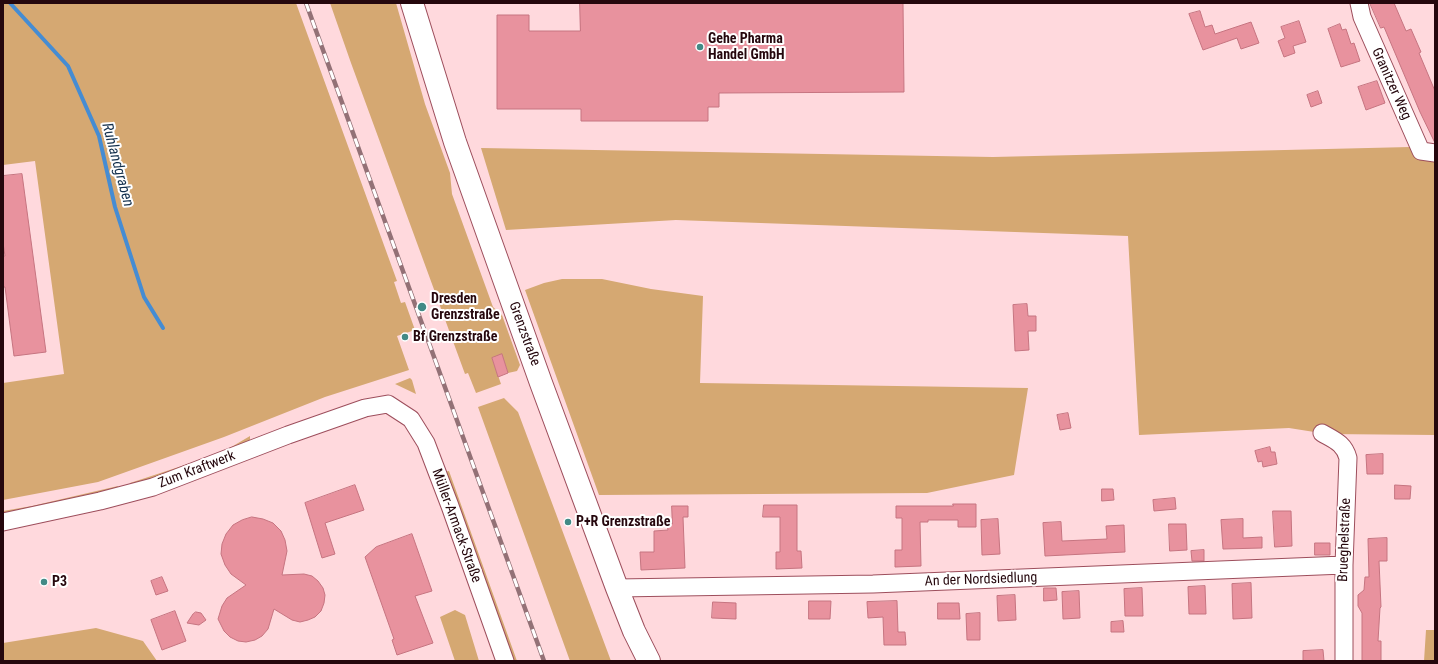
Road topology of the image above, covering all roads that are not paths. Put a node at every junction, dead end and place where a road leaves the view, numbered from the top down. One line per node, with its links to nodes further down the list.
1 (412, 3): 8 (main road, Grenzstraße)
2 (1359, 3): 3 (street, Granitzer Weg)
3 (1435, 153)
4 (388, 404): 6 (street, Zum Kraftwerk); 9 (street, Müller-Armack-Straße)
5 (1322, 433): 7 (street, Brueghelstraße)
6 (3, 522)
7 (1344, 565): 8 (street, An der Nordsiedlung); 11 (street, Brueghelstraße)
8 (617, 588): 10 (main road, Grenzstraße)
9 (505, 661)
10 (649, 661)
11 (1344, 661)

